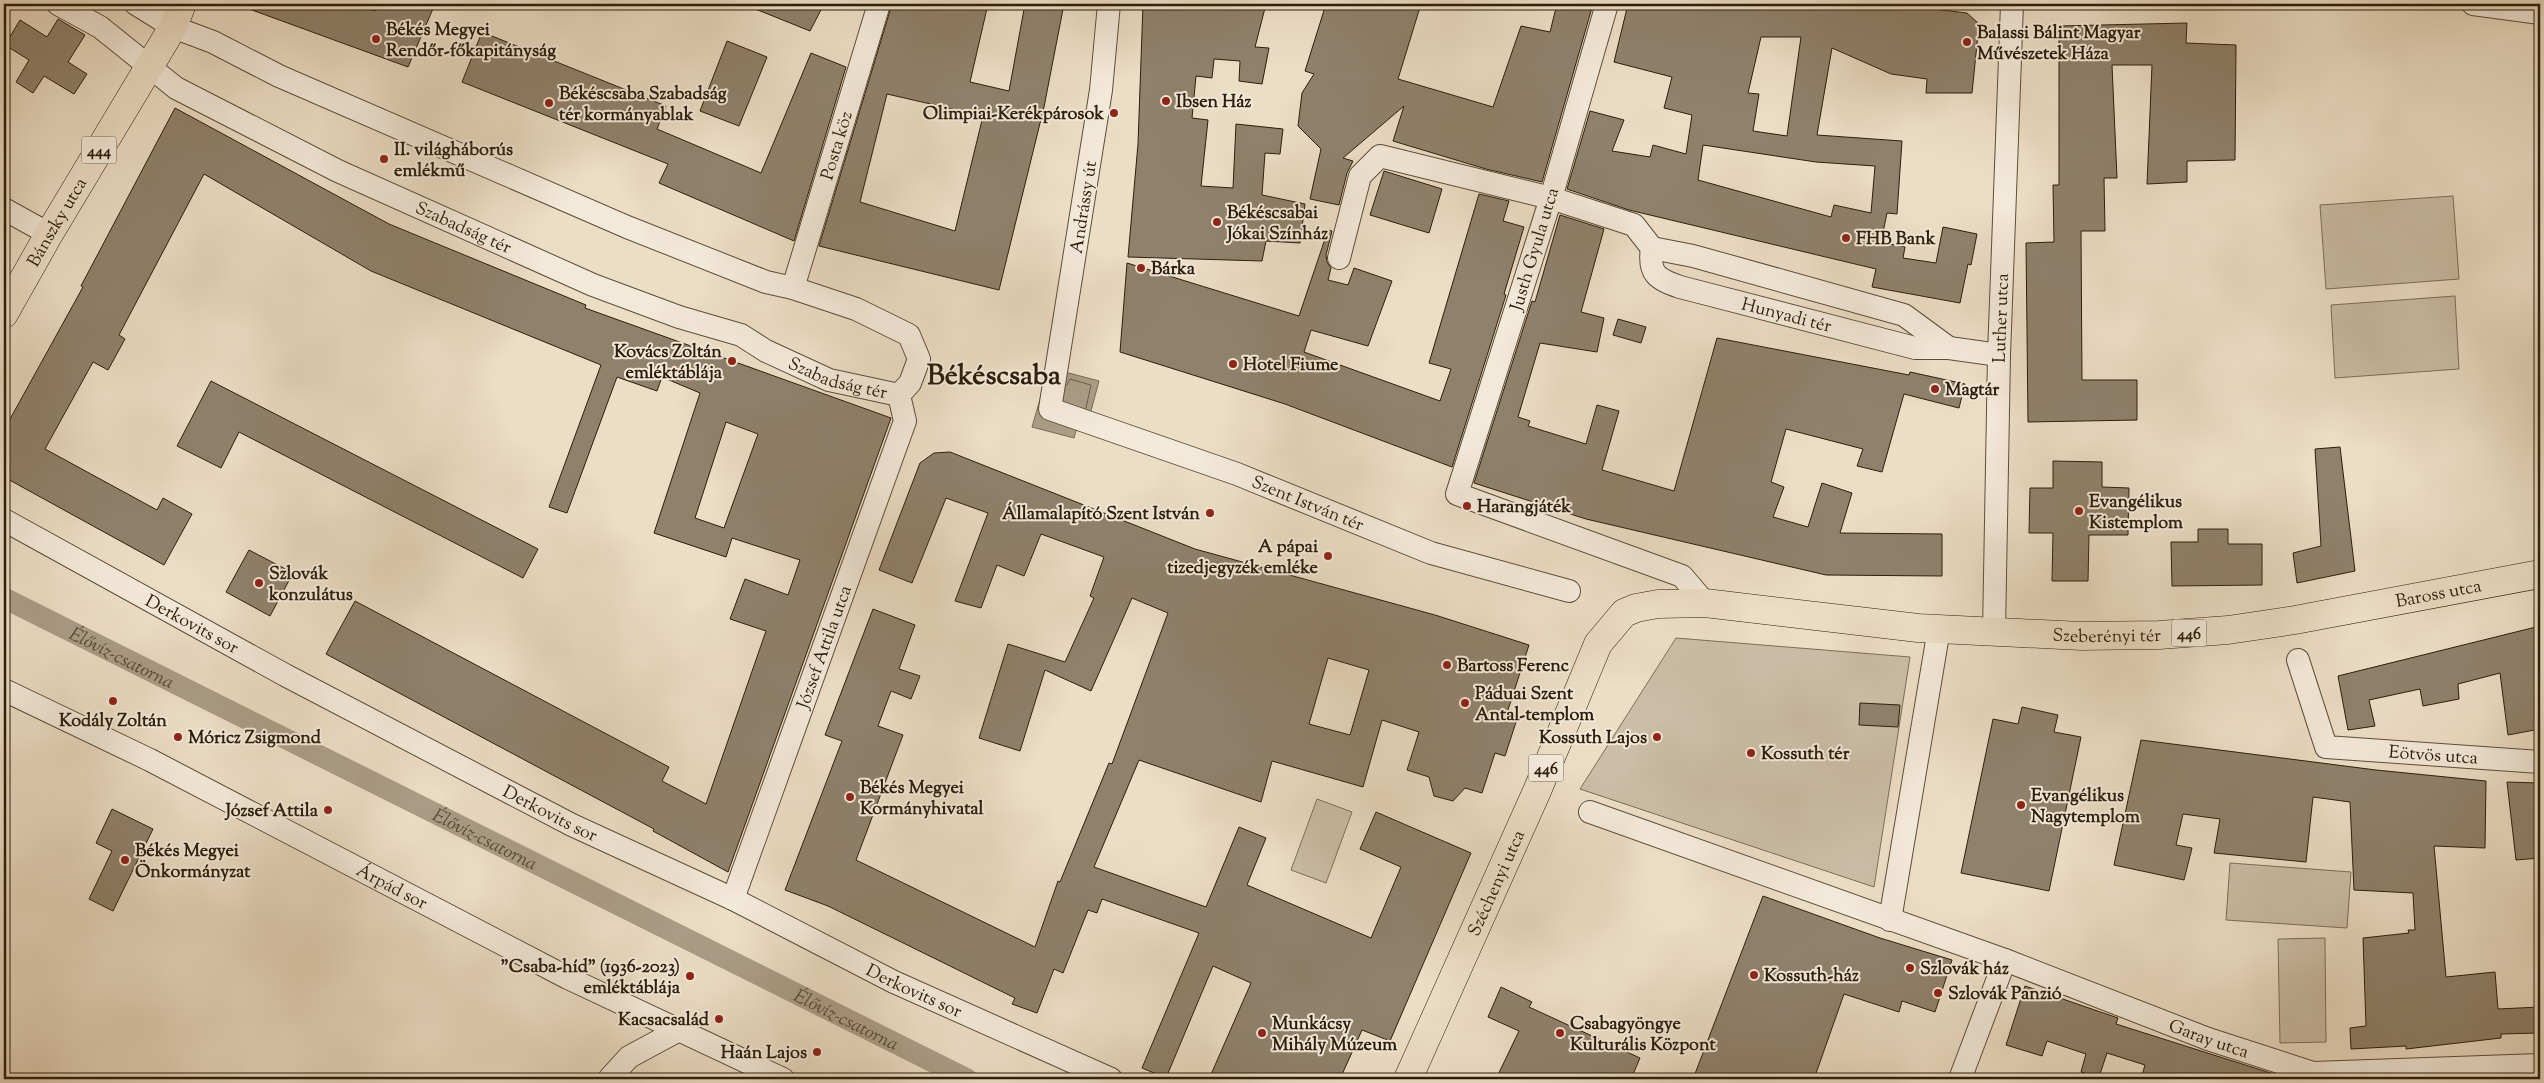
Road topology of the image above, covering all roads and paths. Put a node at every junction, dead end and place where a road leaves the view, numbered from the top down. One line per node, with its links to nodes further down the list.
1 (58, 4): 10 (street, Szabadság tér)
2 (136, 4): 9 (street, Szabadság tér)
3 (878, 4): 16 (street, Posta köz)
4 (1109, 4): 21 (street, Andrássy út)
5 (1607, 4): 11 (street, Justh Gyula utca)
6 (2012, 4): 19 (street, Luther utca)
7 (2474, 4): 8 (street)
8 (2540, 13)
9 (177, 15): 10 (main road, Bánszky utca / 444); 16 (street, Szabadság tér)
10 (149, 66): 13 (main road, Bánszky utca / 444); 20 (street, Szabadság tér)
11 (1551, 198): 14 (street); 15 (street); 25 (street, Justh Gyula utca)
12 (4, 210): 13 (street)
13 (49, 234): 17 (main road, Bánszky utca / 444)
14 (1652, 248): 18 (street, Hunyadi tér); 18 (street, Hunyadi tér)
15 (1339, 258)
16 (794, 288): 20 (street, Szabadság tér)
17 (4, 314)
18 (1949, 348): 19 (street, Hunyadi tér)
19 (1999, 355): 28 (street, Luther utca)
20 (899, 395): 33 (street, József Attila utca)
21 (1050, 409): 24 (street, Szent István tér)
22 (4, 520): 33 (street, Derkovits sor)
23 (2540, 574): 26 (main road, Baross utca / 446)
24 (1569, 590)
25 (1705, 603): 27 (main road, 446); 41 (main road, Széchenyi utca / 446)
26 (2337, 612): 28 (main road, Szeberényi tér / 446)
27 (1939, 630): 28 (main road, 446); 34 (street)
28 (1994, 632)
29 (2298, 660): 31 (street, Eötvös utca)
30 (4, 690): 36 (street, Árpád sor)
31 (2540, 762)
32 (1590, 812): 34 (street)
33 (733, 899): 40 (street, Derkovits sor)
34 (1890, 920): 35 (street)
35 (2005, 960): 37 (street, Garay utca); 42 (street)
36 (679, 1030): 38 (street); 39 (street, Árpád sor)
37 (2540, 1065)
38 (610, 1079)
39 (783, 1079)
40 (1111, 1079)
41 (1408, 1079)
42 (1960, 1079)

